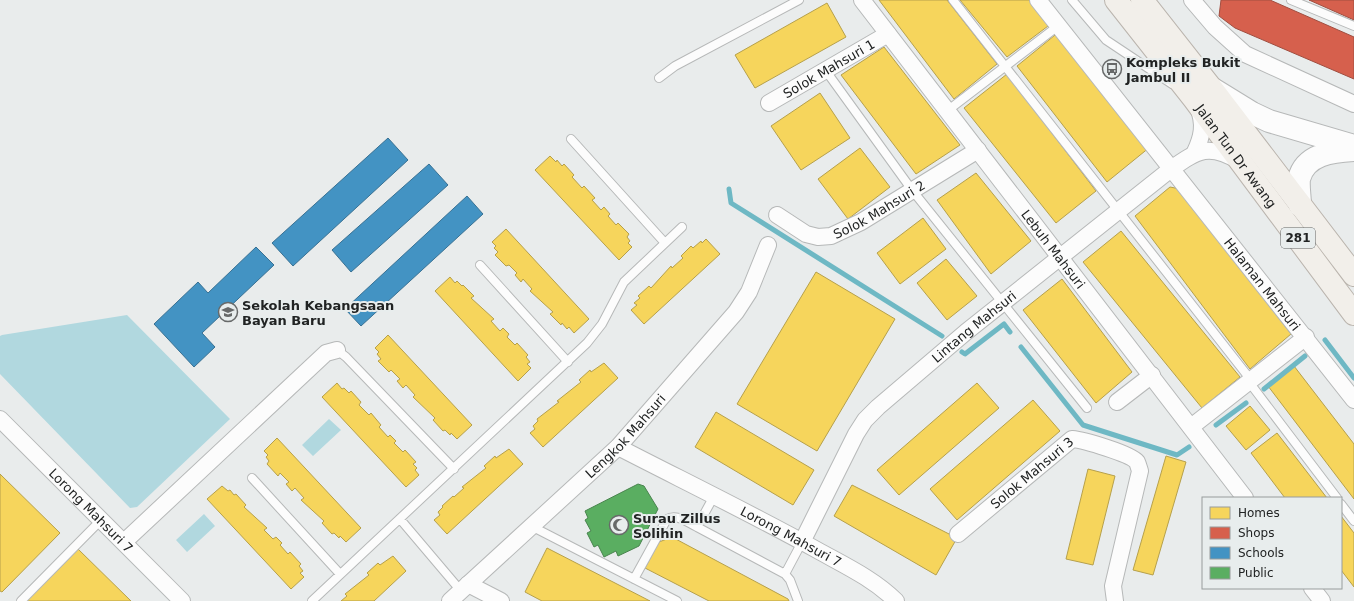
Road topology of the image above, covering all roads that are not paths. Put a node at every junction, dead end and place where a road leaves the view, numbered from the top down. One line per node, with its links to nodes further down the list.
1 (799, 0): 15 (lane)
2 (862, 0): 12 (street, Lebuh Mahsuri)
3 (952, 0): 13 (lane)
4 (1038, 0): 10 (street)
5 (1072, 0): 16 (lane)
6 (1116, 0): 16 (main road, Jalan Tun Dr Awang / 281)
7 (1142, 0): 16 (main road, Jalan Tun Dr Awang / 281)
8 (1192, 0): 18 (street)
9 (1292, 0): 11 (lane)
10 (1058, 26): 13 (lane); 26 (street)
11 (1354, 26)
12 (888, 34): 14 (street, Solok Mahsuri 1); 19 (street, Lebuh Mahsuri)
13 (1005, 66): 19 (lane); 29 (lane)
14 (826, 71): 17 (street, Solok Mahsuri 1); 27 (lane)
15 (659, 78)
16 (1203, 94): 21 (street); 24 (street); 25 (main road, Jalan Tun Dr Awang / 281); 28 (main road, Jalan Tun Dr Awang / 281)
17 (769, 103)
18 (1354, 104)
19 (947, 111): 22 (street, Lebuh Mahsuri)
20 (571, 139): 32 (lane)
21 (1354, 146)
22 (978, 150): 27 (street, Solok Mahsuri 2); 34 (street, Lebuh Mahsuri)
23 (1354, 150): 28 (street)
24 (1195, 152): 25 (street); 26 (street, Lintang Mahsuri)
25 (1242, 163): 38 (main road, Jalan Tun Dr Awang / 281)
26 (1171, 168): 29 (street, Lintang Mahsuri); 39 (street, Halaman Mahsuri)
27 (912, 190): 30 (street, Solok Mahsuri 2); 37 (lane)
28 (1300, 205): 36 (main road, Jalan Tun Dr Awang / 281)
29 (1118, 211): 34 (street, Lintang Mahsuri); 43 (lane)
30 (777, 215)
31 (682, 227): 32 (lane)
32 (665, 243): 41 (lane)
33 (768, 245): 49 (street, Lengkok Mahsuri)
34 (1060, 257): 37 (street, Lintang Mahsuri); 42 (street, Lebuh Mahsuri)
35 (480, 265): 41 (lane)
36 (1354, 275)
37 (1003, 303): 46 (lane); 63 (street, Lintang Mahsuri)
38 (1354, 314)
39 (1306, 337): 43 (street); 44 (street, Halaman Mahsuri)
40 (337, 350): 50 (lane); 62 (street)
41 (568, 362): 50 (lane)
42 (1152, 375): 45 (street); 48 (street, Lebuh Mahsuri)
43 (1250, 381): 48 (street); 54 (lane)
44 (1354, 400)
45 (1117, 402)
46 (1087, 408)
47 (0, 419): 57 (street, Lorong Mahsuri 7)
48 (1192, 427): 53 (street, Lebuh Mahsuri)
49 (618, 447): 52 (street, Lorong Mahsuri 7); 59 (street, Lengkok Mahsuri)
50 (454, 469): 56 (lane)
51 (252, 478): 64 (lane)
52 (714, 496): 60 (lane); 63 (street, Lorong Mahsuri 7)
53 (1244, 497)
54 (1336, 497)
55 (1342, 505): 58 (lane)
56 (400, 519): 64 (lane); 68 (lane)
57 (101, 520): 62 (street, Lorong Mahsuri 7); 69 (lane)
58 (1354, 521)
59 (531, 526): 66 (lane); 68 (street, Lengkok Mahsuri)
60 (697, 527): 65 (lane); 66 (lane)
61 (958, 534): 76 (street, Solok Mahsuri 3)
62 (124, 542): 70 (street, Lorong Mahsuri 7)
63 (802, 542): 65 (lane); 75 (street, Lorong Mahsuri 7)
64 (340, 574): 71 (lane)
65 (785, 574): 74 (lane)
66 (634, 579): 73 (lane)
67 (1313, 589): 77 (street)
68 (460, 592): 72 (street)
69 (21, 601)
70 (182, 601)
71 (312, 601)
72 (501, 601)
73 (677, 601)
74 (798, 601)
75 (896, 601)
76 (1115, 601)
77 (1322, 601)

